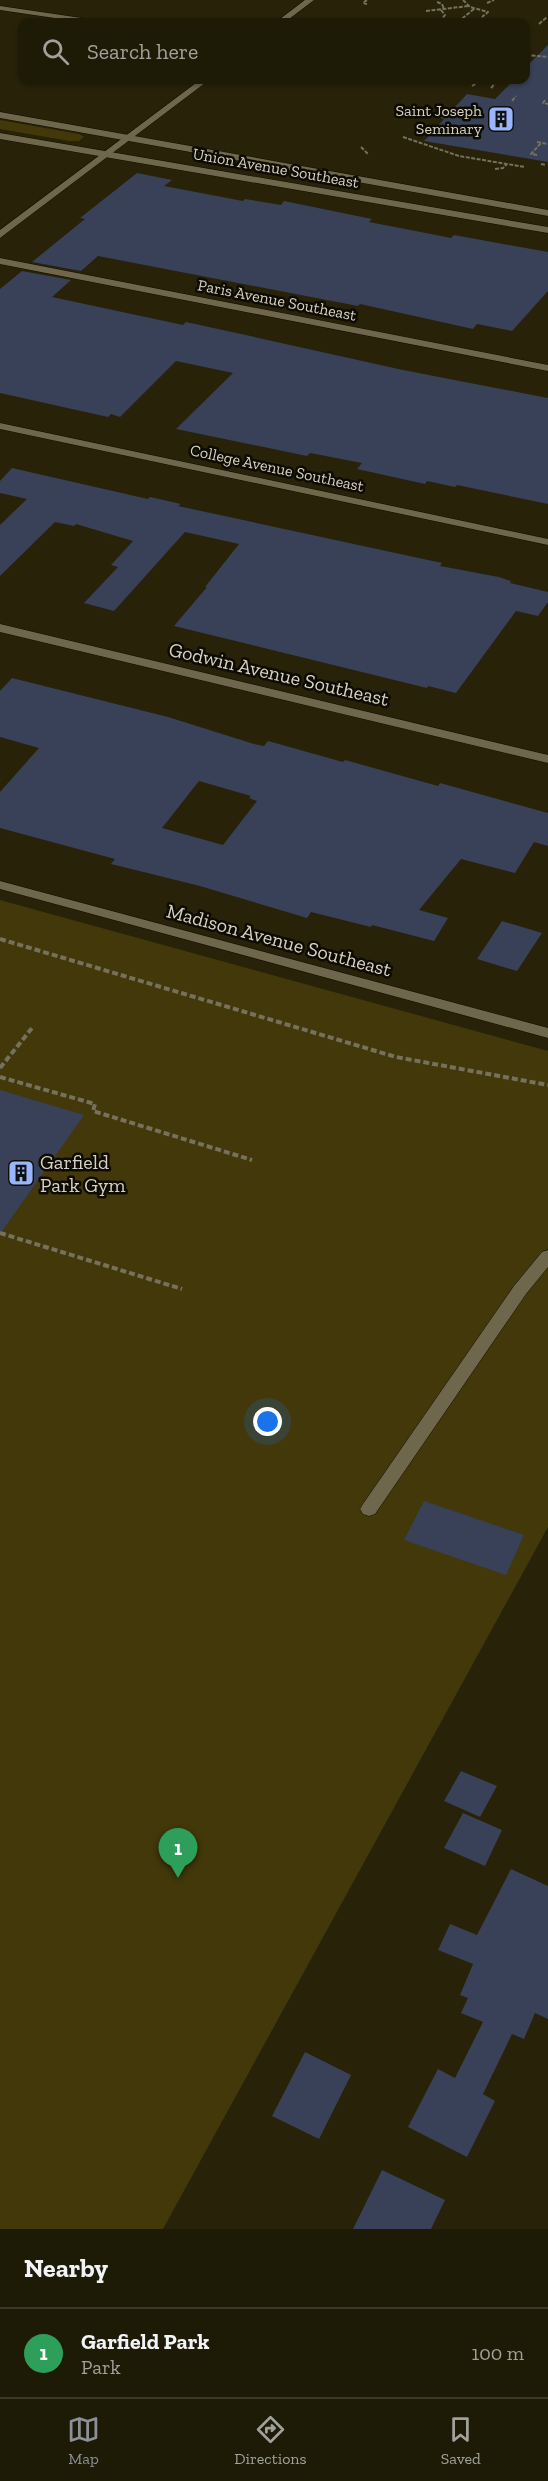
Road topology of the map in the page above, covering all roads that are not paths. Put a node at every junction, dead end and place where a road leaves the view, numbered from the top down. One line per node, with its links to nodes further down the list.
1 (310, 0): 4 (street)
2 (0, 8): 3 (street)
3 (68, 18)
4 (285, 18)
5 (200, 84): 8 (street)
6 (0, 115): 8 (street)
7 (0, 136): 9 (street, Union Avenue Southeast)
8 (130, 137): 9 (street); 10 (street)
9 (108, 155): 12 (street, Union Avenue Southeast); 14 (street)
10 (504, 205): 11 (street); 12 (street)
11 (548, 213)
12 (491, 220): 13 (street, Union Avenue Southeast)
13 (548, 230)
14 (0, 235)
15 (0, 261): 16 (street, Paris Avenue Southeast)
16 (548, 368)
17 (0, 426): 18 (street, College Avenue Southeast)
18 (548, 542)
19 (0, 628): 20 (street, Godwin Avenue Southeast)
20 (548, 759)
21 (0, 885): 22 (street, Madison Avenue Southeast)
22 (548, 1034)
23 (548, 1256): 24 (street)
24 (369, 1509)

